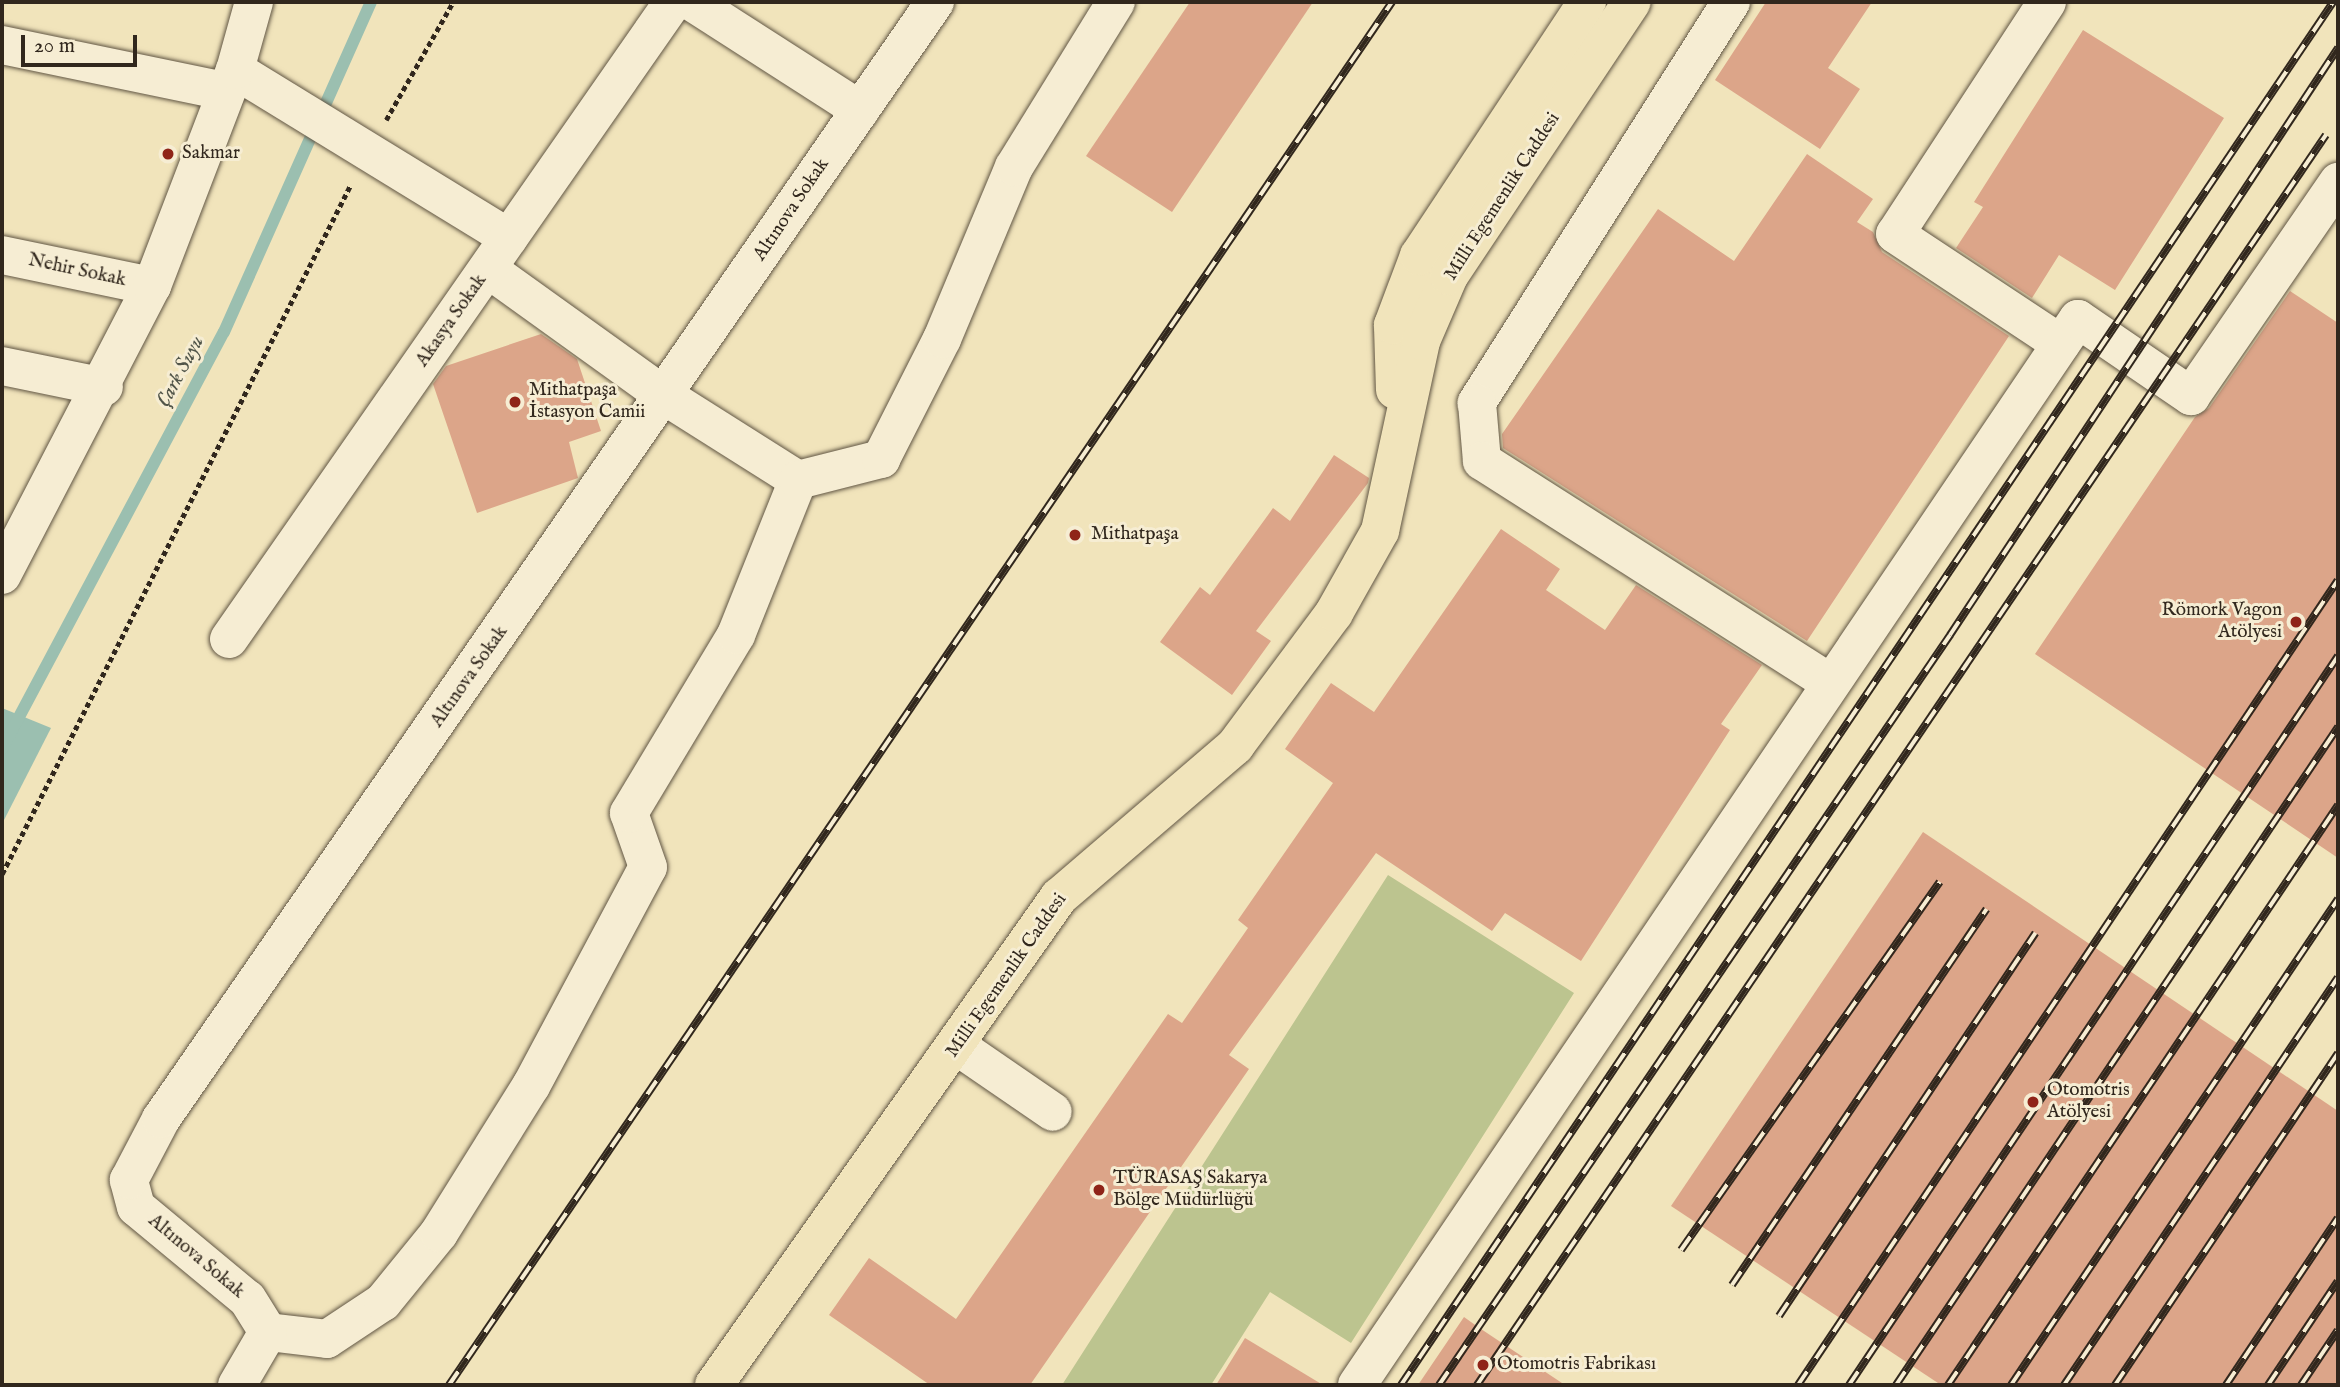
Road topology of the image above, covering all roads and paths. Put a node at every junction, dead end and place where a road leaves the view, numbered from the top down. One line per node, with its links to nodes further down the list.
1 (254, 2): 12 (street)
2 (453, 2): 14 (path)
3 (673, 2): 16 (street, Akasya Sokak)
4 (692, 2): 13 (street)
5 (935, 2): 13 (street, Altınova Sokak)
6 (1116, 2): 24 (street)
7 (1587, 2): 23 (main road, Milli Egemenlik Caddesi)
8 (1632, 2): 23 (main road, Milli Egemenlik Caddesi)
9 (1731, 2): 27 (street)
10 (2047, 2): 19 (street)
11 (2, 44): 12 (street)
12 (239, 81): 14 (street); 18 (street)
13 (860, 110): 22 (street, Altınova Sokak)
14 (360, 143): 16 (street); 28 (path)
15 (2338, 182): 19 (street)
16 (499, 253): 22 (street); 26 (street, Akasya Sokak)
17 (2, 255): 18 (street, Nehir Sokak)
18 (152, 286): 21 (street)
19 (2061, 344): 27 (street)
20 (2, 366): 21 (street)
21 (104, 387): 25 (street)
22 (665, 396): 24 (street); 31 (street, Altınova Sokak)
23 (1396, 449): 29 (main road, Milli Egemenlik Caddesi)
24 (798, 480): 31 (street)
25 (5, 562)
26 (229, 639)
27 (1829, 682): 34 (street)
28 (2, 874)
29 (957, 1046): 30 (street); 33 (main road, Milli Egemenlik Caddesi)
30 (1054, 1112)
31 (268, 1332): 32 (street)
32 (237, 1385)
33 (714, 1385)
34 (1357, 1385)

